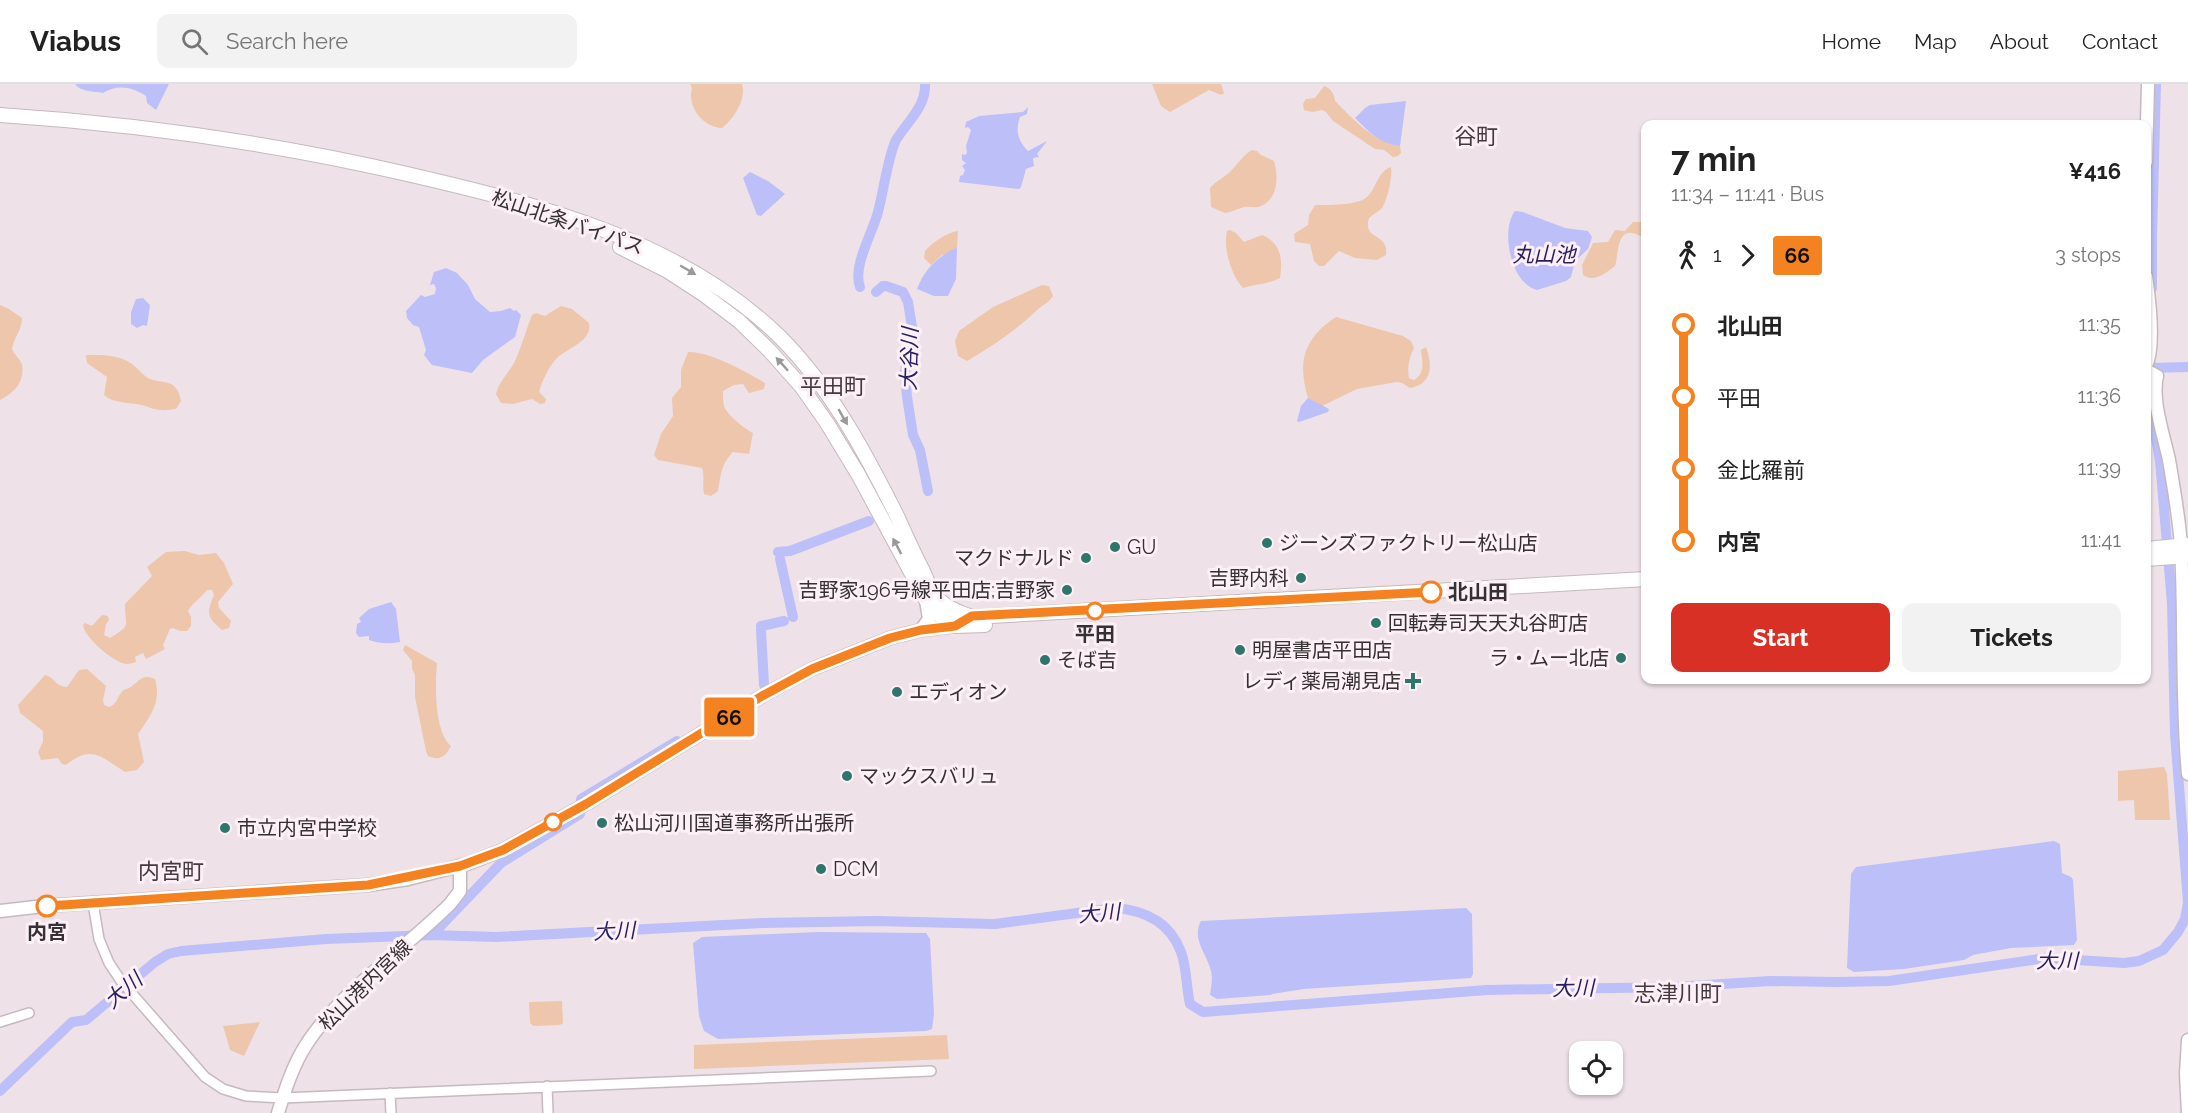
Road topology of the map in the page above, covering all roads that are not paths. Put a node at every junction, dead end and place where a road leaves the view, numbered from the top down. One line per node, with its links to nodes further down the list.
1 (2148, 84): 3 (main road)
2 (0, 115): 10 (highway, 松山北条バイパス, one-way to 10)
3 (2147, 120)
4 (0, 125): 10 (highway, 松山北条バイパス, one-way to 4)
5 (2151, 372): 6 (main road)
6 (2185, 551): 7 (highway); 14 (main road)
7 (2151, 554)
8 (1641, 579): 11 (highway, 松山北条バイパス)
9 (1641, 586): 12 (highway)
10 (930, 598): 11 (highway, 松山北条バイパス); 12 (highway); 13 (main road)
11 (972, 616): 12 (highway)
12 (955, 626): 13 (main road)
13 (921, 630): 15 (main road)
14 (2188, 774)
15 (460, 866): 16 (main road); 24 (main road, 松山港内宮線)
16 (93, 903): 17 (main road); 24 (street)
17 (0, 911)
18 (29, 1013): 19 (street)
19 (0, 1022)
20 (2188, 1040): 28 (main road)
21 (931, 1071): 22 (street)
22 (547, 1086): 23 (street); 27 (street)
23 (390, 1093): 24 (street); 26 (street)
24 (283, 1098): 25 (main road, 松山港内宮線)
25 (278, 1113)
26 (391, 1113)
27 (548, 1113)
28 (2188, 1113)

